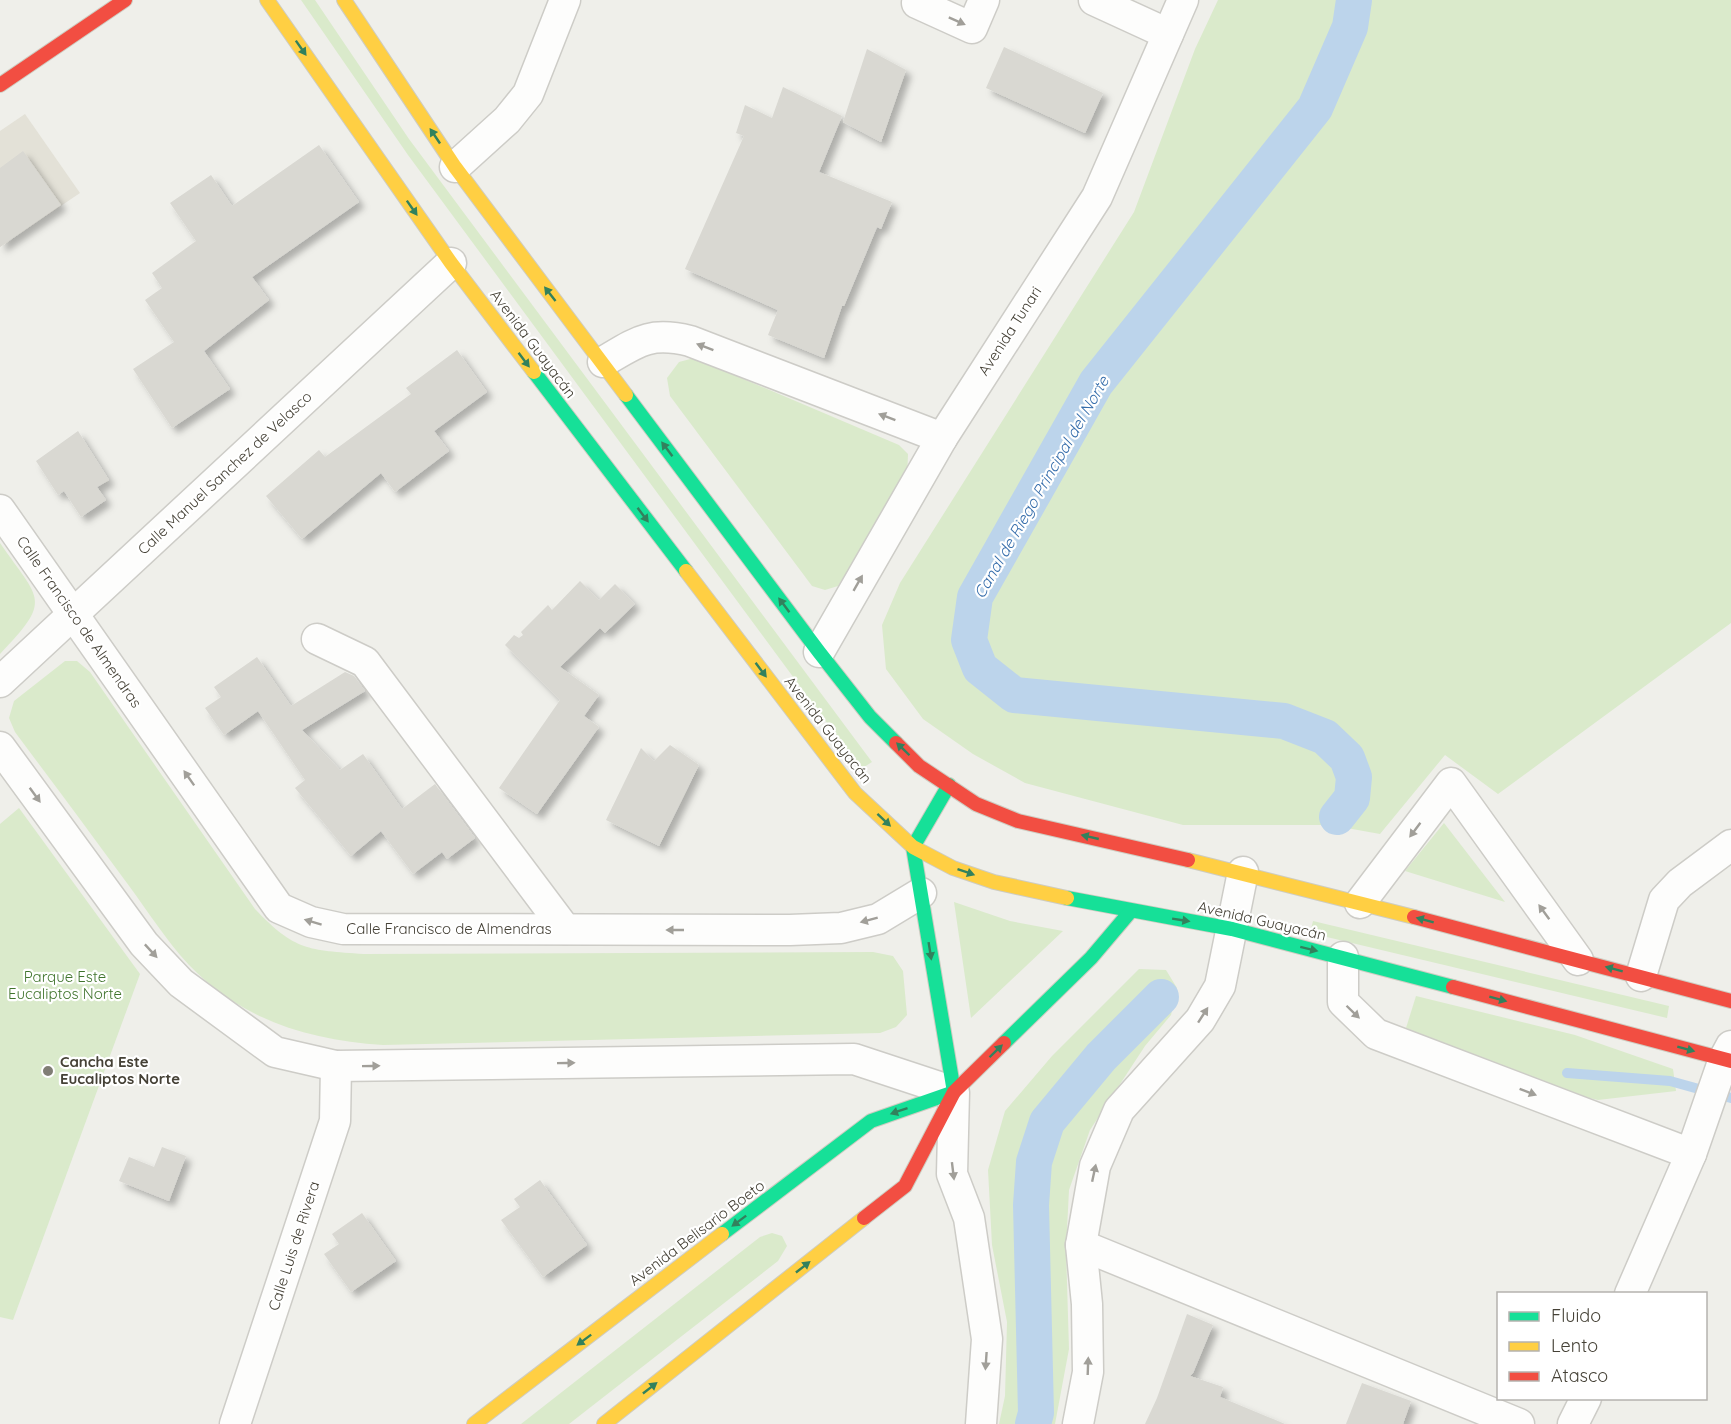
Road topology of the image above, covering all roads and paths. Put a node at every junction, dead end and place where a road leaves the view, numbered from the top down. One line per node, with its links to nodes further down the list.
1 (125, 0): 10 (main road)
2 (267, 0): 12 (main road, Avenida Guayacán, one-way to 12)
3 (344, 0): 11 (main road, one-way to 3)
4 (565, 0): 11 (street)
5 (919, 0): 6 (street, one-way to 6)
6 (984, 0)
7 (1094, 0): 9 (street)
8 (1183, 0): 9 (street, Avenida Tunari)
9 (1168, 34): 14 (street, Avenida Tunari)
10 (0, 85)
11 (455, 167): 13 (main road, one-way to 11)
12 (451, 263): 16 (street, Calle Manuel Sanchez de Velasco); 23 (main road, Avenida Guayacán, one-way to 23)
13 (603, 363): 14 (street, one-way to 13); 18 (main road, one-way to 13)
14 (942, 438): 18 (street, Avenida Tunari, one-way to 14)
15 (0, 510): 16 (street, Calle Francisco de Almendras)
16 (73, 614): 19 (street, Calle Manuel Sanchez de Velasco); 28 (street, Calle Francisco de Almendras, one-way to 16)
17 (317, 639): 28 (street)
18 (819, 652): 21 (main road, one-way to 18)
19 (0, 682)
20 (0, 747): 35 (street, one-way to 35)
21 (949, 785): 23 (main road); 24 (main road, one-way to 21)
22 (1731, 845): 32 (street)
23 (913, 847): 25 (main road); 27 (main road, Avenida Guayacán, one-way to 27)
24 (1243, 872): 26 (main road); 29 (street)
25 (921, 893): 28 (street, Calle Francisco de Almendras, one-way to 28); 36 (main road, one-way to 36)
26 (1360, 903): 31 (main road, one-way to 26); 31 (street, one-way to 26)
27 (1130, 912): 29 (main road, Avenida Guayacán, one-way to 29); 36 (main road, Avenida Belisario Boeto, one-way to 27)
28 (565, 929)
29 (1232, 929): 30 (main road, Avenida Guayacán, one-way to 30); 38 (street, one-way to 29)
30 (1343, 957): 34 (main road, Avenida Guayacán, one-way to 34); 37 (street, one-way to 37)
31 (1578, 960): 32 (main road, one-way to 31)
32 (1641, 976): 33 (main road)
33 (1731, 1001)
34 (1729, 1055): 37 (street)
35 (336, 1066): 36 (street, one-way to 36); 41 (street, Calle Luis de Rivera)
36 (954, 1092): 42 (main road, Avenida Belisario Boeto, one-way to 42); 43 (main road, Avenida Belisario Boeto, one-way to 36); 44 (street, one-way to 44)
37 (1691, 1154): 39 (street)
38 (1081, 1245): 45 (street, one-way to 38); 46 (street)
39 (1630, 1292)
40 (1585, 1400): 47 (street)
41 (235, 1424)
42 (474, 1424)
43 (604, 1424)
44 (981, 1424)
45 (1078, 1424)
46 (1519, 1424)
47 (1573, 1424)

